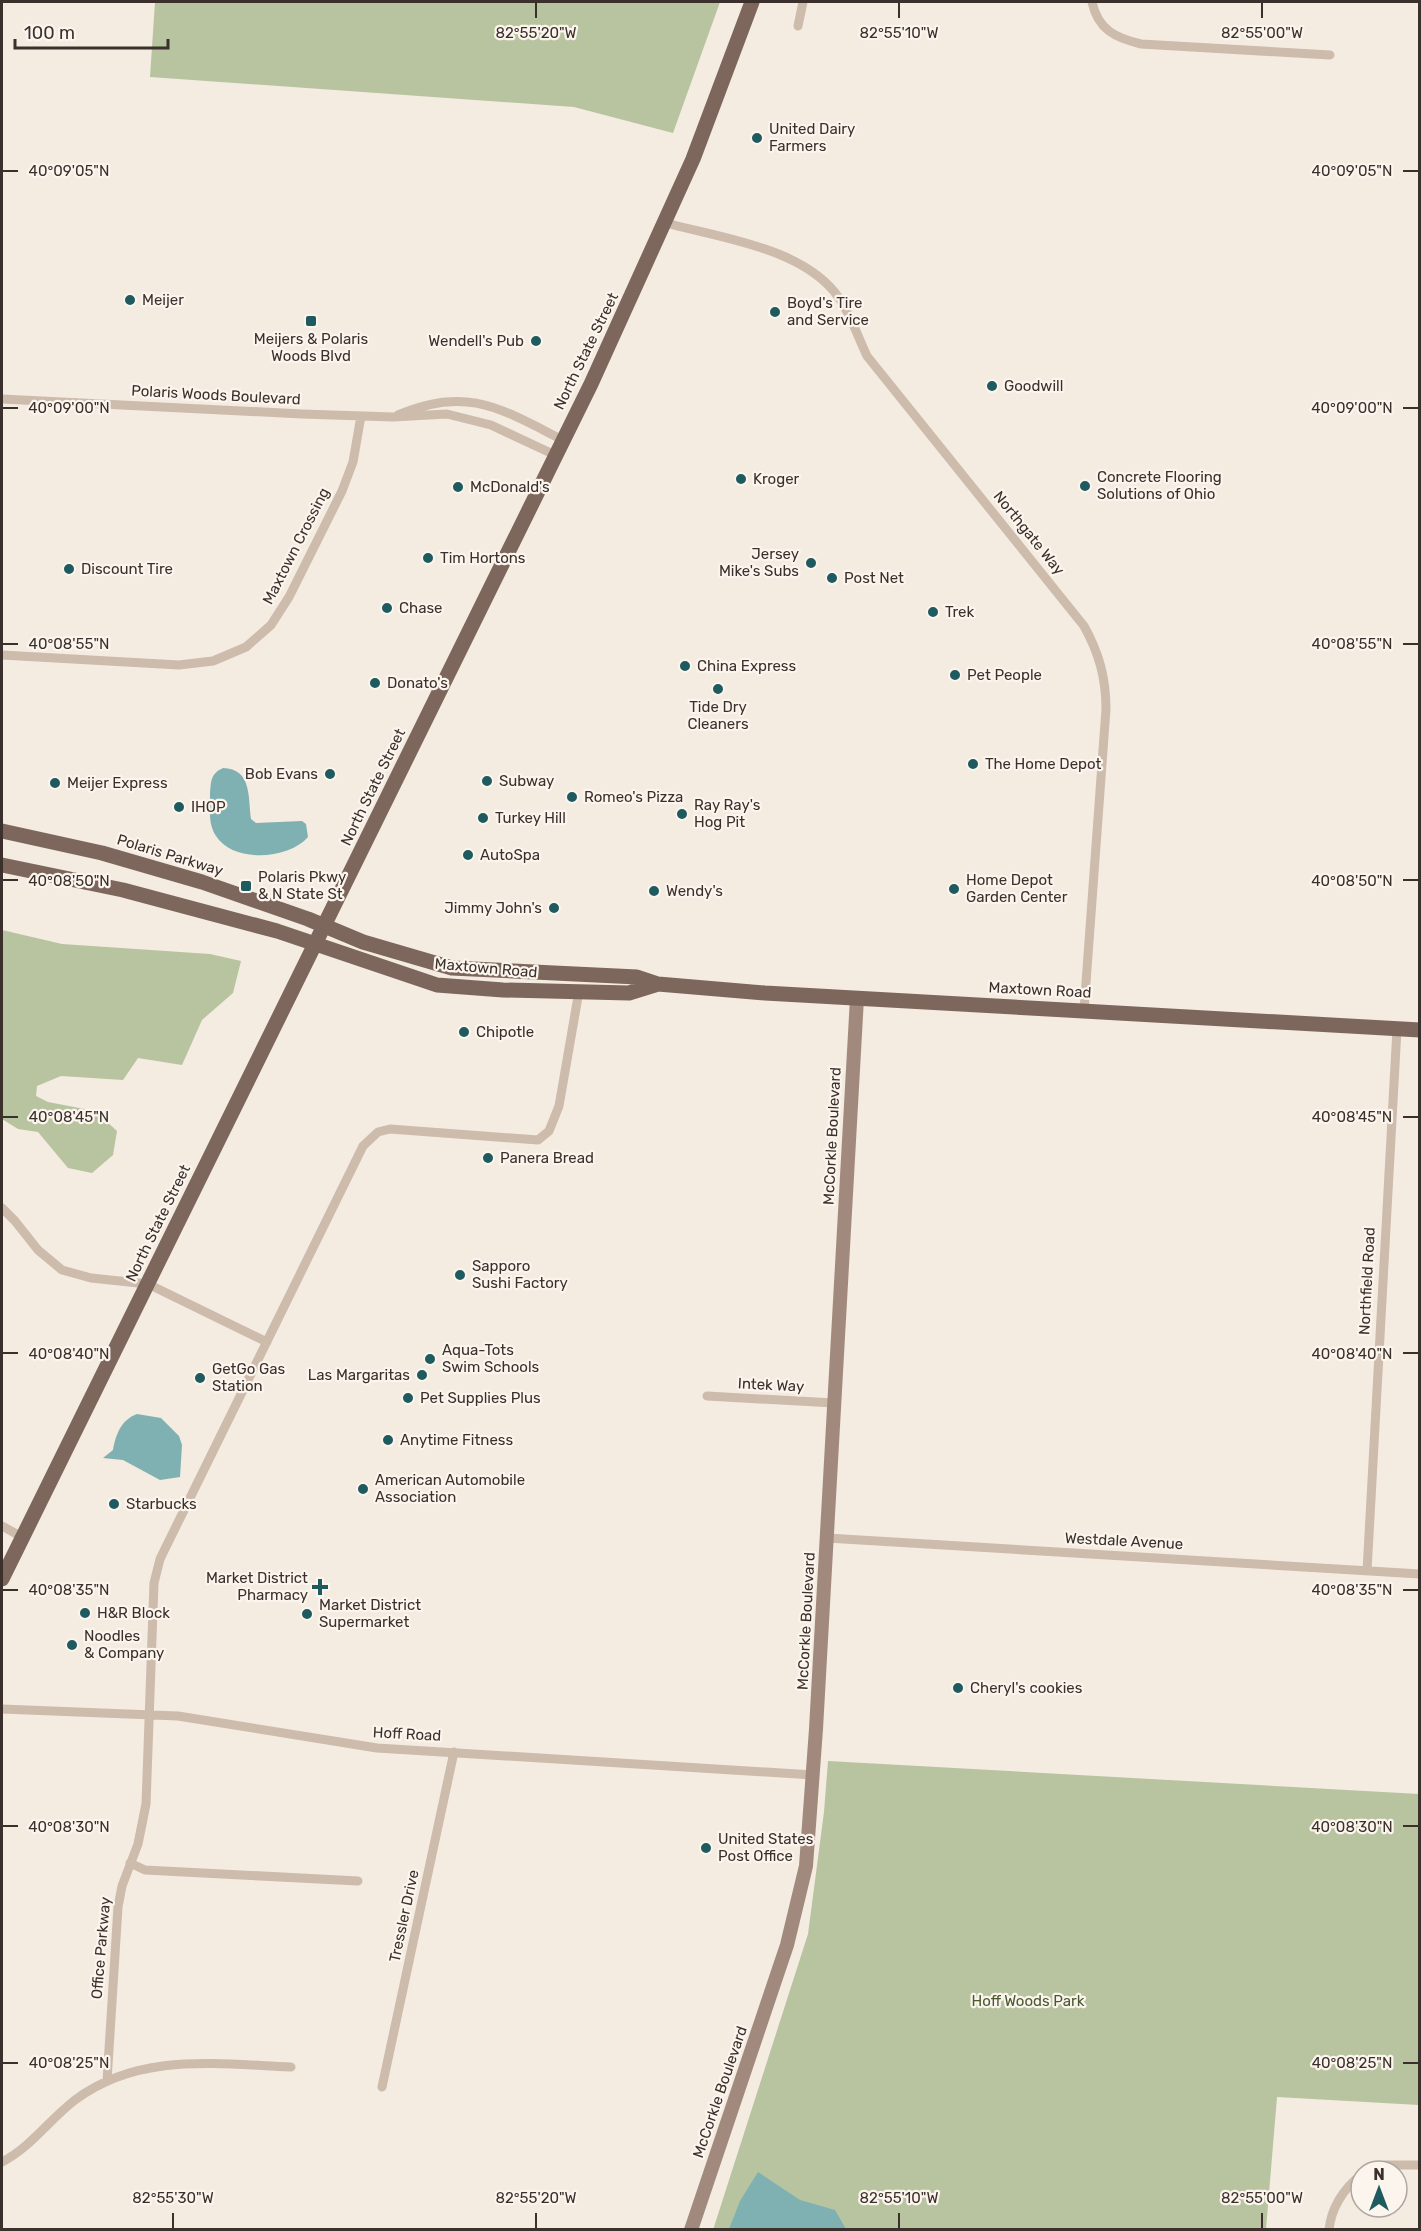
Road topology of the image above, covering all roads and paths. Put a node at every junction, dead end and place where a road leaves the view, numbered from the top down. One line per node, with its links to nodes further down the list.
1 (752, 2): 6 (main road, North State Street)
2 (803, 2): 4 (street)
3 (1092, 2): 5 (street)
4 (798, 26)
5 (1330, 55)
6 (666, 223): 10 (main road, North State Street); 22 (street, Northgate Way)
7 (2, 399): 8 (street, Polaris Woods Boulevard)
8 (361, 416): 9 (street, Polaris Woods Boulevard); 12 (street, Maxtown Crossing)
9 (393, 417): 10 (street, Polaris Woods Boulevard); 11 (street, Polaris Woods Boulevard)
10 (563, 440): 11 (main road, North State Street)
11 (555, 455): 15 (main road, North State Street)
12 (2, 655)
13 (2, 831): 15 (main road, Polaris Parkway)
14 (2, 865): 16 (main road)
15 (324, 926): 16 (main road, North State Street); 17 (main road, Maxtown Road)
16 (316, 943): 19 (main road, Maxtown Road); 26 (main road, North State Street)
17 (588, 974): 18 (main road, Maxtown Road); 19 (main road)
18 (658, 984): 20 (main road, Maxtown Road); 21 (main road, Maxtown Road)
19 (503, 990): 20 (main road, Maxtown Road)
20 (579, 991): 27 (street, Office Parkway)
21 (857, 998): 22 (main road, Maxtown Road); 29 (street, McCorkle Boulevard)
22 (1083, 1010): 23 (main road, Maxtown Road)
23 (1397, 1029): 24 (main road, Maxtown Road); 33 (street, Northfield Road)
24 (1419, 1030)
25 (2, 1208): 26 (street)
26 (148, 1284): 27 (street); 31 (main road, North State Street)
27 (267, 1342): 37 (street, Office Parkway)
28 (706, 1396): 29 (street, Intek Way)
29 (834, 1403): 32 (street, McCorkle Boulevard)
30 (2, 1526): 31 (street)
31 (22, 1537): 35 (main road, North State Street)
32 (827, 1538): 33 (street, Westdale Avenue); 39 (street, McCorkle Boulevard)
33 (1367, 1571): 34 (street, Westdale Avenue)
34 (1419, 1574)
35 (2, 1579)
36 (2, 1708): 37 (street, Hoff Road)
37 (149, 1714): 38 (street, Hoff Road); 40 (street, Office Parkway)
38 (454, 1752): 39 (street, Hoff Road); 44 (street, Tressler Drive)
39 (813, 1775): 47 (street, McCorkle Boulevard)
40 (130, 1863): 41 (street); 43 (street, Office Parkway)
41 (358, 1881)
42 (291, 2067): 43 (street)
43 (107, 2081): 45 (street)
44 (382, 2087)
45 (2, 2162)
46 (1349, 2186): 48 (street)
47 (691, 2229)
48 (1329, 2229)

